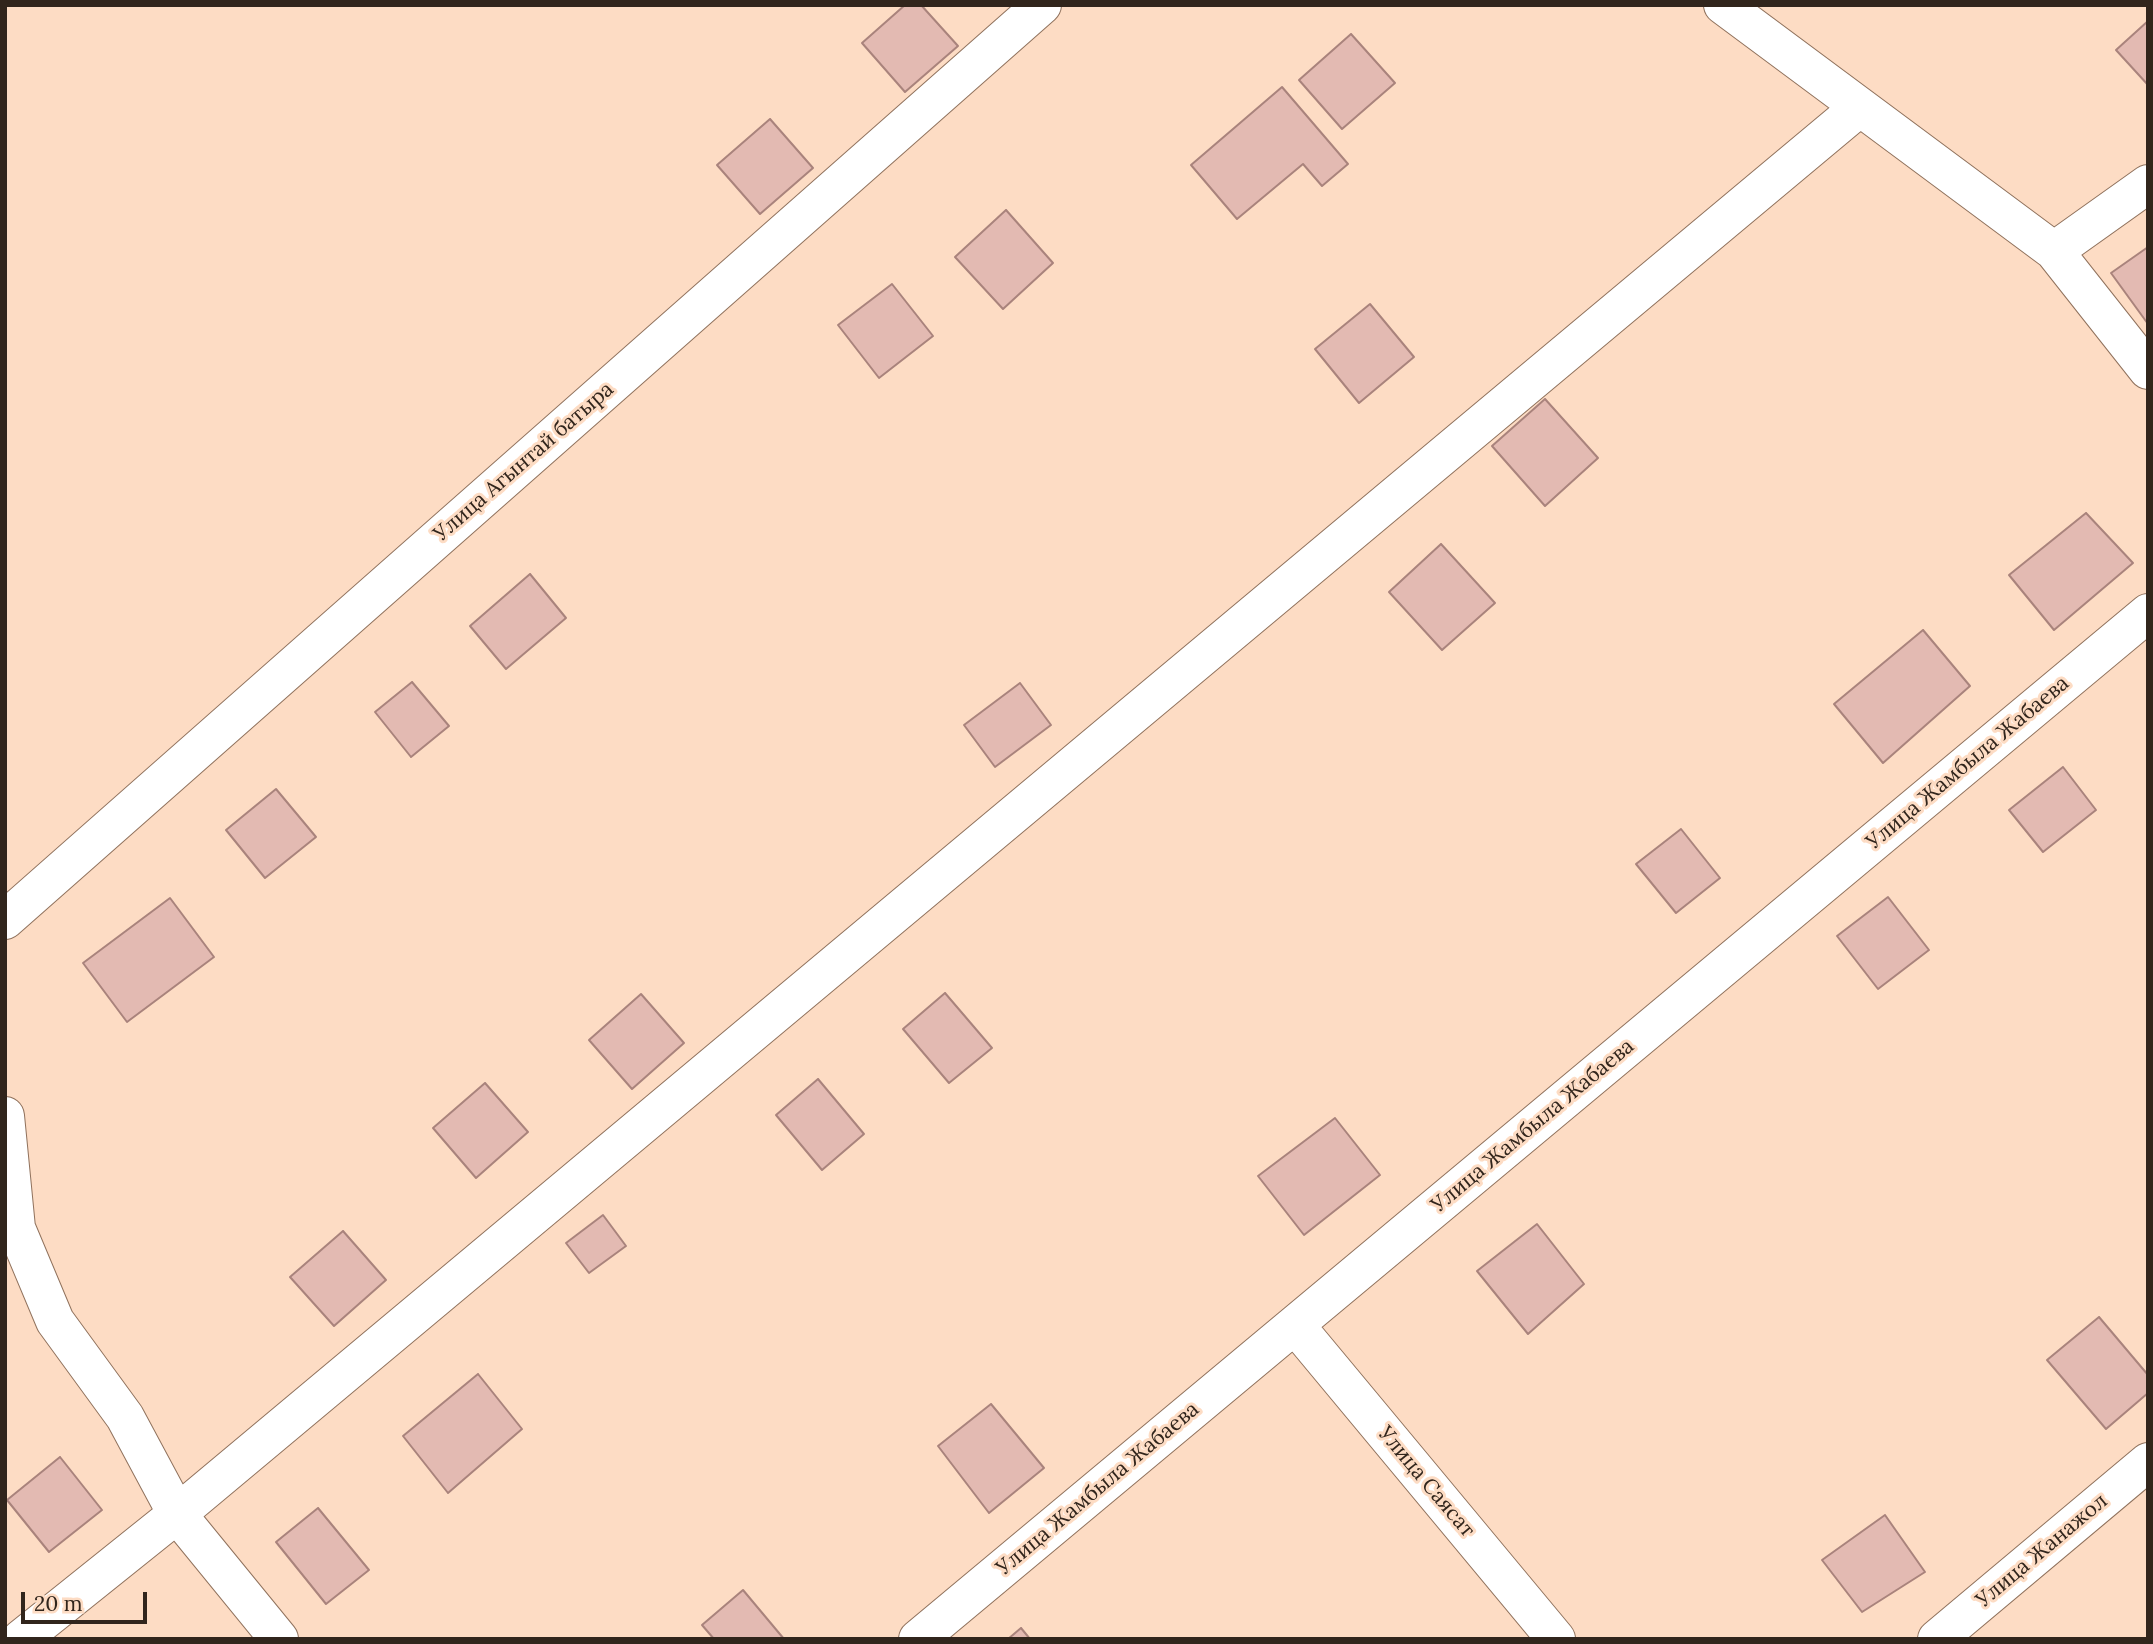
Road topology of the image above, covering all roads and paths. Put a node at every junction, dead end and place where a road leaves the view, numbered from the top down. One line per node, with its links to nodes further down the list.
1 (1042, 5): 8 (street, Улица Агынтай батыра)
2 (1723, 5): 3 (street)
3 (1860, 107): 5 (street); 12 (street)
4 (2148, 184): 5 (street)
5 (2054, 251): 6 (street)
6 (2148, 370)
7 (2148, 613): 10 (street, Улица Жамбыла Жабаева)
8 (5, 919)
9 (5, 1116): 12 (street)
10 (1295, 1325): 15 (street, Улица Жамбыла Жабаева); 16 (street, Улица Саясат)
11 (2148, 1462): 17 (street, Улица Жанажол)
12 (177, 1514): 13 (street); 14 (street)
13 (21, 1639)
14 (279, 1639)
15 (918, 1639)
16 (1556, 1639)
17 (1937, 1639)

